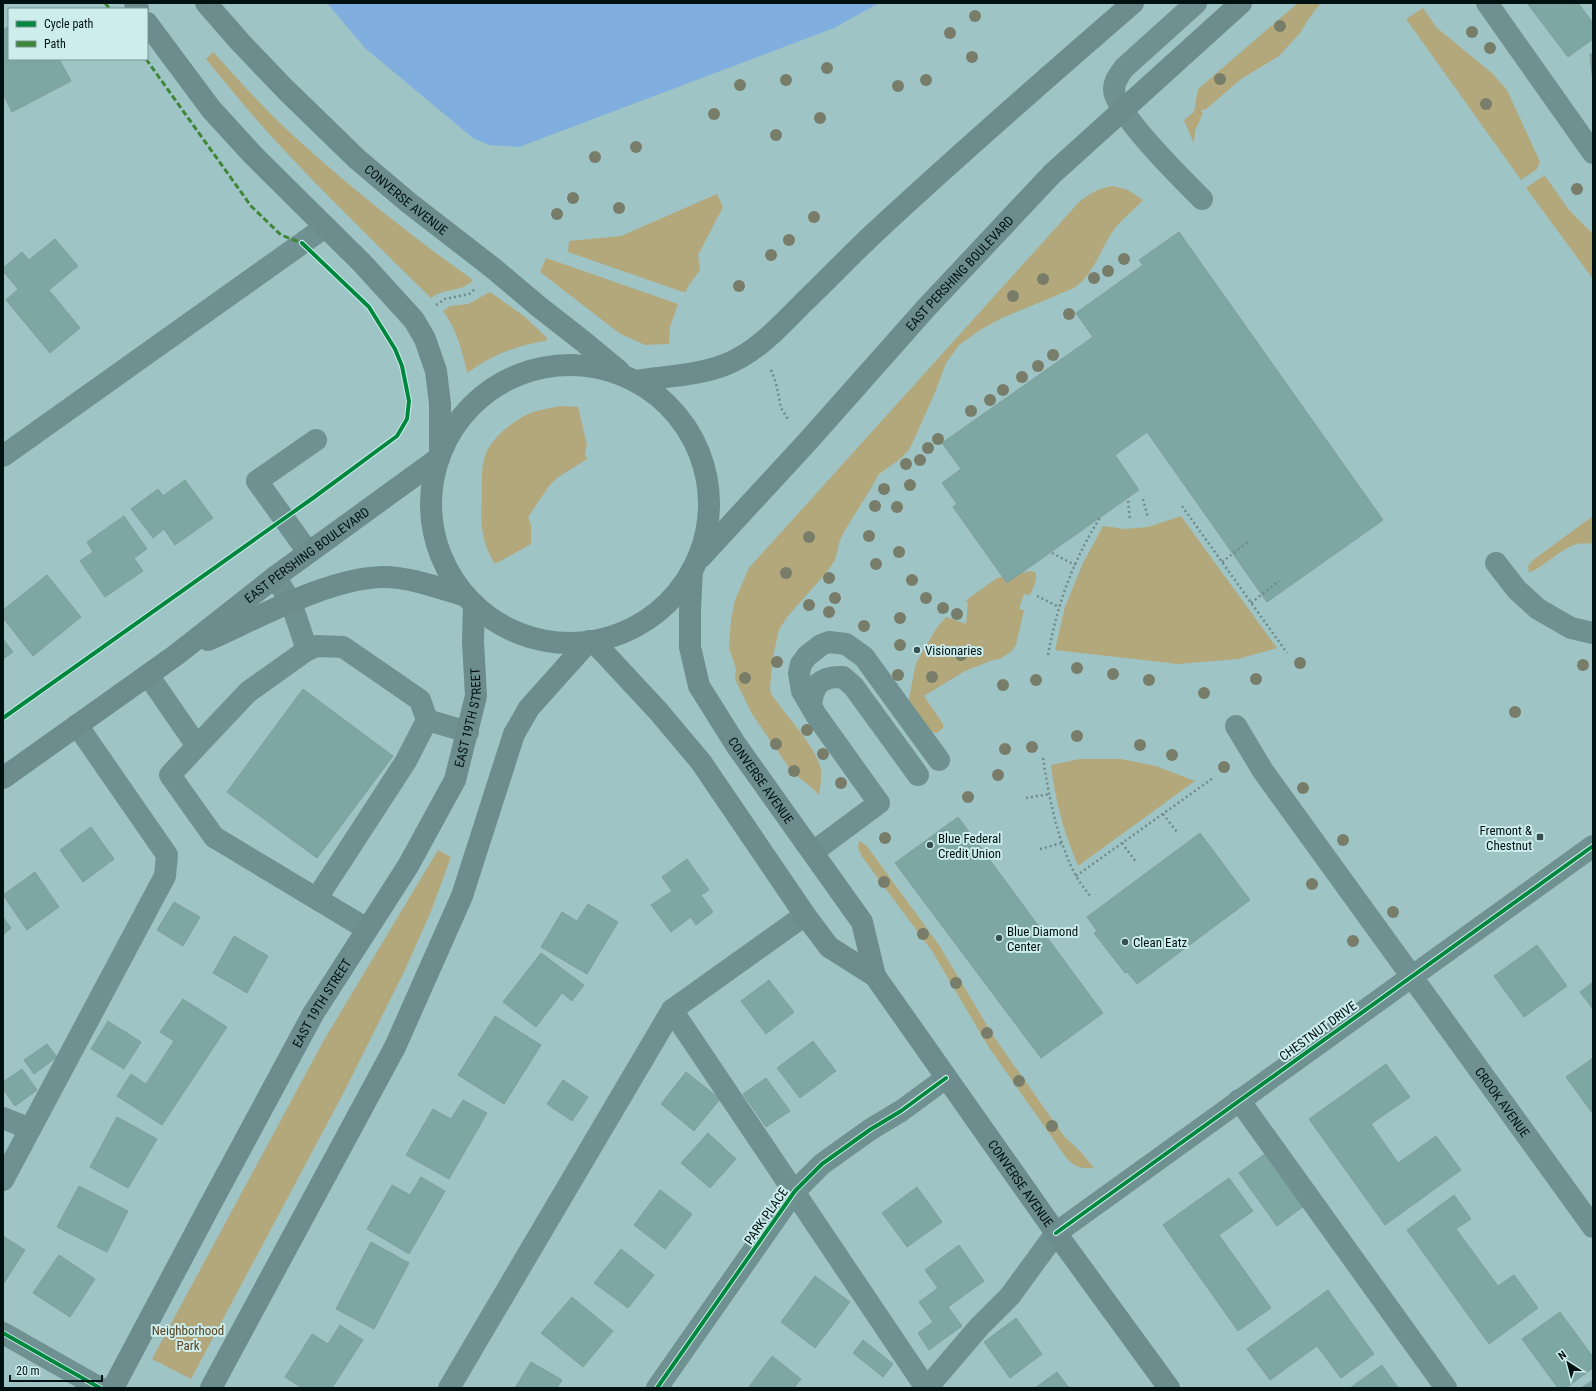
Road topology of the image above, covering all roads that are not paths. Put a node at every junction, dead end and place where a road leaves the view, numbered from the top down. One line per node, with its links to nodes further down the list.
1 (206, 3): 11 (main road, CONVERSE AVENUE)
2 (1133, 3): 11 (main road, EAST PERSHING BOULEVARD)
3 (1196, 3): 7 (street)
4 (1241, 3): 7 (main road, EAST PERSHING BOULEVARD)
5 (1486, 3): 8 (street)
6 (148, 24): 10 (main road)
7 (1123, 111): 9 (street); 17 (main road, EAST PERSHING BOULEVARD)
8 (1593, 153)
9 (1202, 199)
10 (325, 227): 13 (street); 14 (main road)
11 (630, 379): 14 (main road, EAST PERSHING BOULEVARD); 17 (main road, EAST PERSHING BOULEVARD)
12 (316, 440): 15 (street)
13 (3, 456)
14 (439, 456): 15 (main road, EAST PERSHING BOULEVARD); 19 (main road, EAST PERSHING BOULEVARD)
15 (308, 552): 18 (main road, EAST PERSHING BOULEVARD)
16 (1496, 563): 21 (street)
17 (694, 566): 22 (main road, EAST PERSHING BOULEVARD); 35 (main road, CONVERSE AVENUE)
18 (275, 577): 20 (street); 24 (main road, EAST PERSHING BOULEVARD)
19 (470, 600): 20 (main road, EAST PERSHING BOULEVARD); 22 (main road, EAST PERSHING BOULEVARD); 30 (main road, EAST 19TH STREET)
20 (291, 602): 23 (street); 24 (main road, EAST PERSHING BOULEVARD)
21 (1593, 633)
22 (591, 641): 38 (main road, CONVERSE AVENUE); 54 (main road)
23 (307, 650): 27 (street); 31 (street)
24 (176, 655): 25 (main road, EAST PERSHING BOULEVARD)
25 (148, 675): 28 (main road, EAST PERSHING BOULEVARD); 31 (street)
26 (811, 706): 32 (street); 33 (street); 35 (street)
27 (427, 720): 30 (street); 37 (street)
28 (77, 725): 34 (main road, EAST PERSHING BOULEVARD); 46 (street)
29 (1236, 726): 41 (street, CROOK AVENUE)
30 (468, 732): 39 (main road, EAST 19TH STREET)
31 (197, 746): 37 (street)
32 (939, 760)
33 (918, 775)
34 (3, 778)
35 (813, 852): 40 (main road, CONVERSE AVENUE)
36 (1591, 852): 41 (street, CHESTNUT DRIVE)
37 (317, 898): 39 (street)
38 (805, 915): 40 (main road, CONVERSE AVENUE); 42 (street)
39 (367, 929): 53 (main road, EAST 19TH STREET)
40 (875, 976): 43 (main road, CONVERSE AVENUE)
41 (1411, 976): 44 (street, CHESTNUT DRIVE); 49 (street, CROOK AVENUE)
42 (672, 1010): 48 (street); 55 (street)
43 (946, 1078): 48 (street, PARK PLACE); 50 (main road, CONVERSE AVENUE)
44 (1239, 1100): 50 (street, CHESTNUT DRIVE); 59 (street)
45 (3, 1118): 46 (street)
46 (30, 1129): 47 (street)
47 (3, 1180)
48 (795, 1191): 56 (street, PARK PLACE); 57 (street)
49 (1593, 1227)
50 (1056, 1233): 57 (street, CHESTNUT DRIVE); 58 (main road, CONVERSE AVENUE)
51 (3, 1333): 52 (street)
52 (100, 1388)
53 (113, 1388)
54 (211, 1388)
55 (449, 1388)
56 (657, 1388)
57 (927, 1388)
58 (1169, 1388)
59 (1446, 1388)

